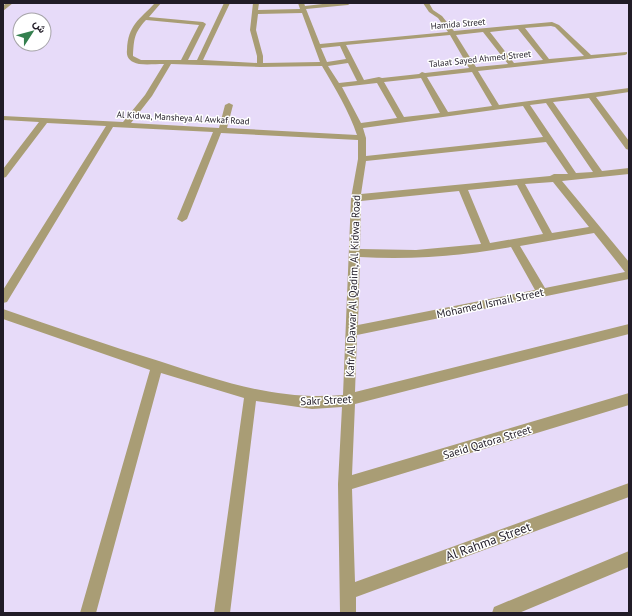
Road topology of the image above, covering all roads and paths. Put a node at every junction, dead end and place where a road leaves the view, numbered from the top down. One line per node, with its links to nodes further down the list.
1 (10, 3): 9 (street)
2 (158, 3): 11 (street)
3 (227, 3): 23 (street)
4 (256, 3): 10 (street)
5 (344, 3): 6 (street); 8 (street)
6 (348, 3)
7 (426, 3): 14 (street)
8 (303, 7): 10 (street); 16 (street, Kafr Al Dawar Al Qadim, Al Kidwa Road)
9 (3, 9)
10 (254, 12): 25 (street)
11 (145, 18): 21 (street); 22 (street)
12 (520, 27): 13 (street, Hamida Street); 18 (street, Hamida Street); 20 (street)
13 (485, 30): 14 (street, Hamida Street); 26 (street)
14 (452, 33): 15 (street, Hamida Street); 27 (street)
15 (342, 44): 16 (street, Hamida Street); 19 (street)
16 (316, 46): 24 (street, Kafr Al Dawar Al Qadim, Al Kidwa Road)
17 (625, 53): 18 (street, Talaat Sayed Ahmed Street)
18 (589, 57): 20 (street, Talaat Sayed Ahmed Street)
19 (350, 61): 24 (street); 30 (street)
20 (547, 61): 26 (street, Talaat Sayed Ahmed Street)
21 (169, 62): 22 (street); 43 (street)
22 (184, 62): 23 (street)
23 (198, 62): 25 (street)
24 (324, 64): 25 (street); 31 (street, Kafr Al Dawar Al Qadim, Al Kidwa Road)
25 (260, 65)
26 (512, 65): 27 (street, Talaat Sayed Ahmed Street)
27 (474, 70): 28 (street, Talaat Sayed Ahmed Street); 37 (street)
28 (422, 74): 29 (street, Talaat Sayed Ahmed Street); 38 (street)
29 (379, 79): 30 (street, Talaat Sayed Ahmed Street); 41 (street)
30 (361, 81): 31 (street, Talaat Sayed Ahmed Street)
31 (336, 85): 44 (street, Kafr Al Dawar Al Qadim, Al Kidwa Road)
32 (629, 90): 33 (street)
33 (591, 95): 34 (street); 48 (street)
34 (548, 100): 35 (street); 51 (street)
35 (525, 104): 37 (street); 47 (street)
36 (230, 105): 45 (street)
37 (496, 107): 38 (street)
38 (445, 114): 41 (street)
39 (3, 118): 40 (street, Al Kidwa, Mansheya Al Awkaf Road)
40 (45, 120): 42 (street, Al Kidwa, Mansheya Al Awkaf Road); 52 (street)
41 (402, 120): 44 (street)
42 (111, 124): 43 (street, Al Kidwa, Mansheya Al Awkaf Road); 67 (street)
43 (125, 125): 45 (street, Al Kidwa, Mansheya Al Awkaf Road)
44 (358, 126): 46 (street, Kafr Al Dawar Al Qadim, Al Kidwa Road)
45 (220, 130): 46 (street, Al Kidwa, Mansheya Al Awkaf Road); 58 (street)
46 (362, 138): 49 (street, Kafr Al Dawar Al Qadim, Al Kidwa Road)
47 (549, 139): 49 (street); 53 (street)
48 (629, 147)
49 (362, 159): 57 (street, Kafr Al Dawar Al Qadim, Al Kidwa Road)
50 (629, 170): 51 (street)
51 (599, 174): 53 (street)
52 (3, 175)
53 (573, 175): 54 (street)
54 (554, 177): 55 (street); 59 (street)
55 (519, 181): 56 (street); 60 (street)
56 (462, 187): 57 (street); 62 (street)
57 (356, 198): 63 (street, Kafr Al Dawar Al Qadim, Al Kidwa Road)
58 (182, 219)
59 (596, 229): 60 (street); 64 (street)
60 (549, 236): 61 (street)
61 (513, 242): 62 (street); 66 (street)
62 (487, 247): 63 (street)
63 (355, 253): 70 (street, Kafr Al Dawar Al Qadim, Al Kidwa Road)
64 (629, 269)
65 (629, 275): 66 (street, Mohamed Ismail Street)
66 (542, 292): 70 (street, Mohamed Ismail Street)
67 (3, 300)
68 (3, 314): 71 (street, Sakr Street)
69 (629, 329): 74 (street, Sakr Street)
70 (351, 332): 74 (street, Kafr Al Dawar Al Qadim, Al Kidwa Road)
71 (157, 366): 72 (street, Sakr Street); 79 (street)
72 (251, 394): 74 (street, Sakr Street); 80 (street)
73 (629, 399): 75 (street, Saeid Qatora Street)
74 (349, 400): 75 (street, Kafr Al Dawar Al Qadim, Al Kidwa Road)
75 (345, 484): 78 (street, Kafr Al Dawar Al Qadim, Al Kidwa Road)
76 (629, 491): 78 (street, Al Rahma Street)
77 (629, 559): 82 (street)
78 (348, 592): 81 (street, Kafr Al Dawar Al Qadim, Al Kidwa Road)
79 (88, 613)
80 (222, 613)
81 (348, 613)
82 (500, 613)

